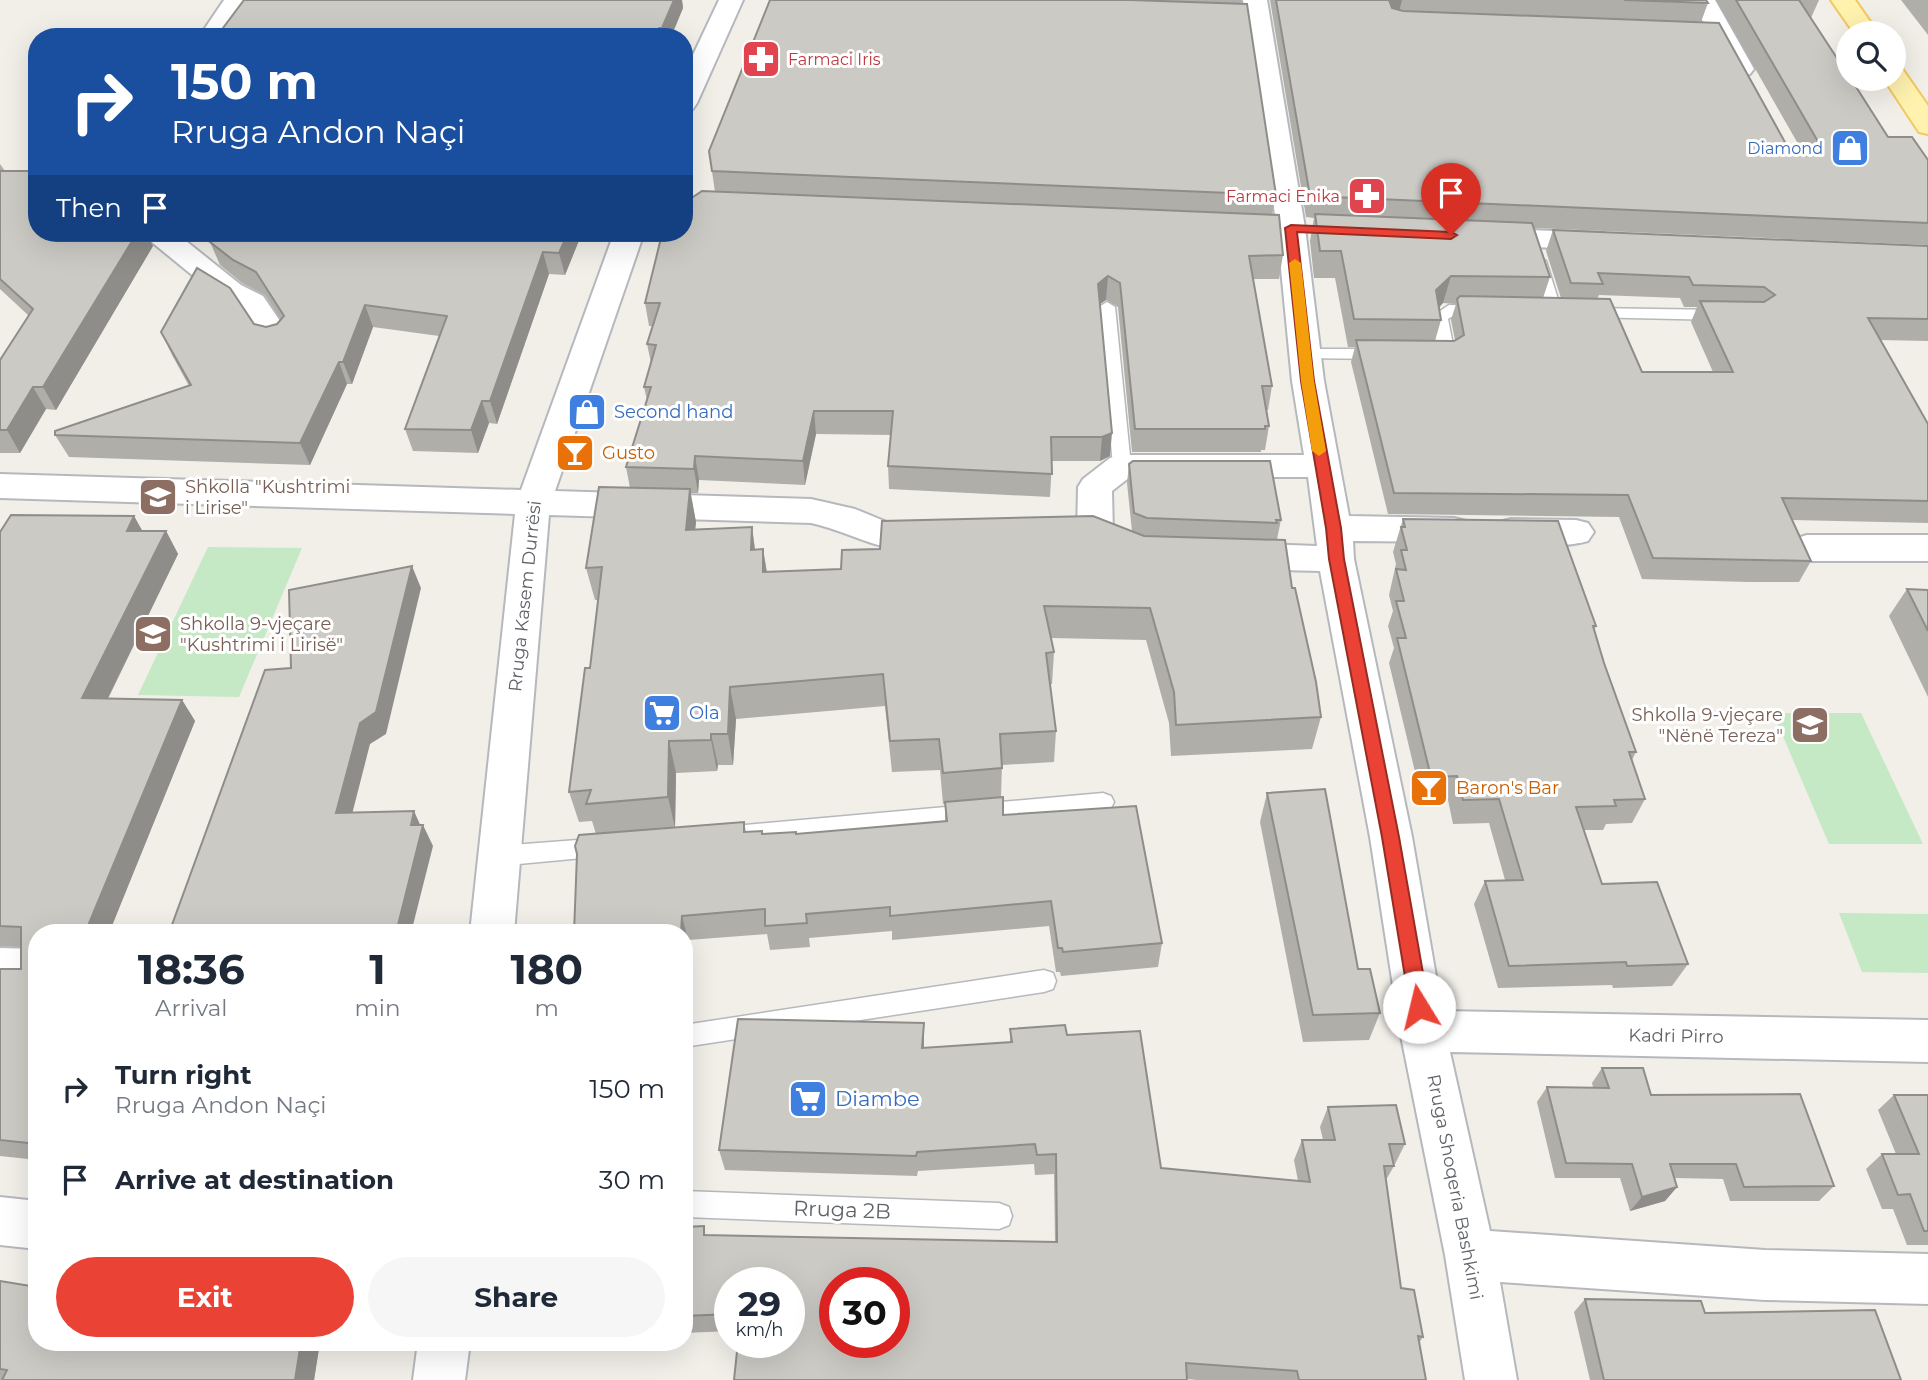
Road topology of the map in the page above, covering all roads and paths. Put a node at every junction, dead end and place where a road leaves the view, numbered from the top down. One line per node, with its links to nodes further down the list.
1 (236, 0): 7 (street)
2 (731, 0): 10 (street)
3 (1703, 0): 9 (street)
4 (1843, 0): 6 (main road)
5 (1248, 10): 23 (street, Rruga Shoqeria Bashkimi)
6 (1858, 21)
7 (217, 28)
8 (1695, 33): 9 (street)
9 (1722, 34): 12 (street)
10 (693, 83)
11 (1905, 91): 13 (main road)
12 (1754, 94)
13 (1928, 126)
14 (1451, 235): 15 (street)
15 (1531, 239): 18 (street); 21 (lane)
16 (169, 242): 22 (street)
17 (626, 242): 27 (street, Rruga Kasem Durrësi)
18 (1627, 243)
19 (1107, 307): 24 (lane)
20 (1502, 311): 23 (lane)
21 (1740, 316)
22 (275, 337)
23 (1306, 354): 25 (street, Rruga Shoqeria Bashkimi)
24 (1122, 466): 25 (street); 31 (street)
25 (1322, 466): 30 (street, Rruga Shoqeria Bashkimi)
26 (0, 486): 27 (street)
27 (533, 504): 29 (street); 38 (street, Rruga Kasem Durrësi)
28 (1576, 532): 30 (street)
29 (959, 537)
30 (1335, 543): 34 (street); 43 (street, Rruga Shoqeria Bashkimi)
31 (1129, 548)
32 (1807, 548): 33 (street)
33 (1928, 548)
34 (1206, 555)
35 (1103, 802): 36 (lane)
36 (718, 836)
37 (622, 845): 38 (lane)
38 (498, 856): 39 (street, Rruga Kasem Durrësi)
39 (493, 924)
40 (0, 967): 41 (street)
41 (28, 968)
42 (1044, 981): 44 (lane)
43 (1423, 1031): 45 (street, Kadri Pirro); 50 (street, Rruga Shoqeria Bashkimi)
44 (693, 1036)
45 (1928, 1041)
46 (693, 1204): 47 (lane, Rruga 2B)
47 (999, 1216)
48 (0, 1221): 49 (street)
49 (28, 1224)
50 (1470, 1255): 51 (street); 54 (street, Rruga Shoqeria Bashkimi)
51 (1928, 1279)
52 (443, 1351): 53 (street)
53 (439, 1380)
54 (1491, 1380)

